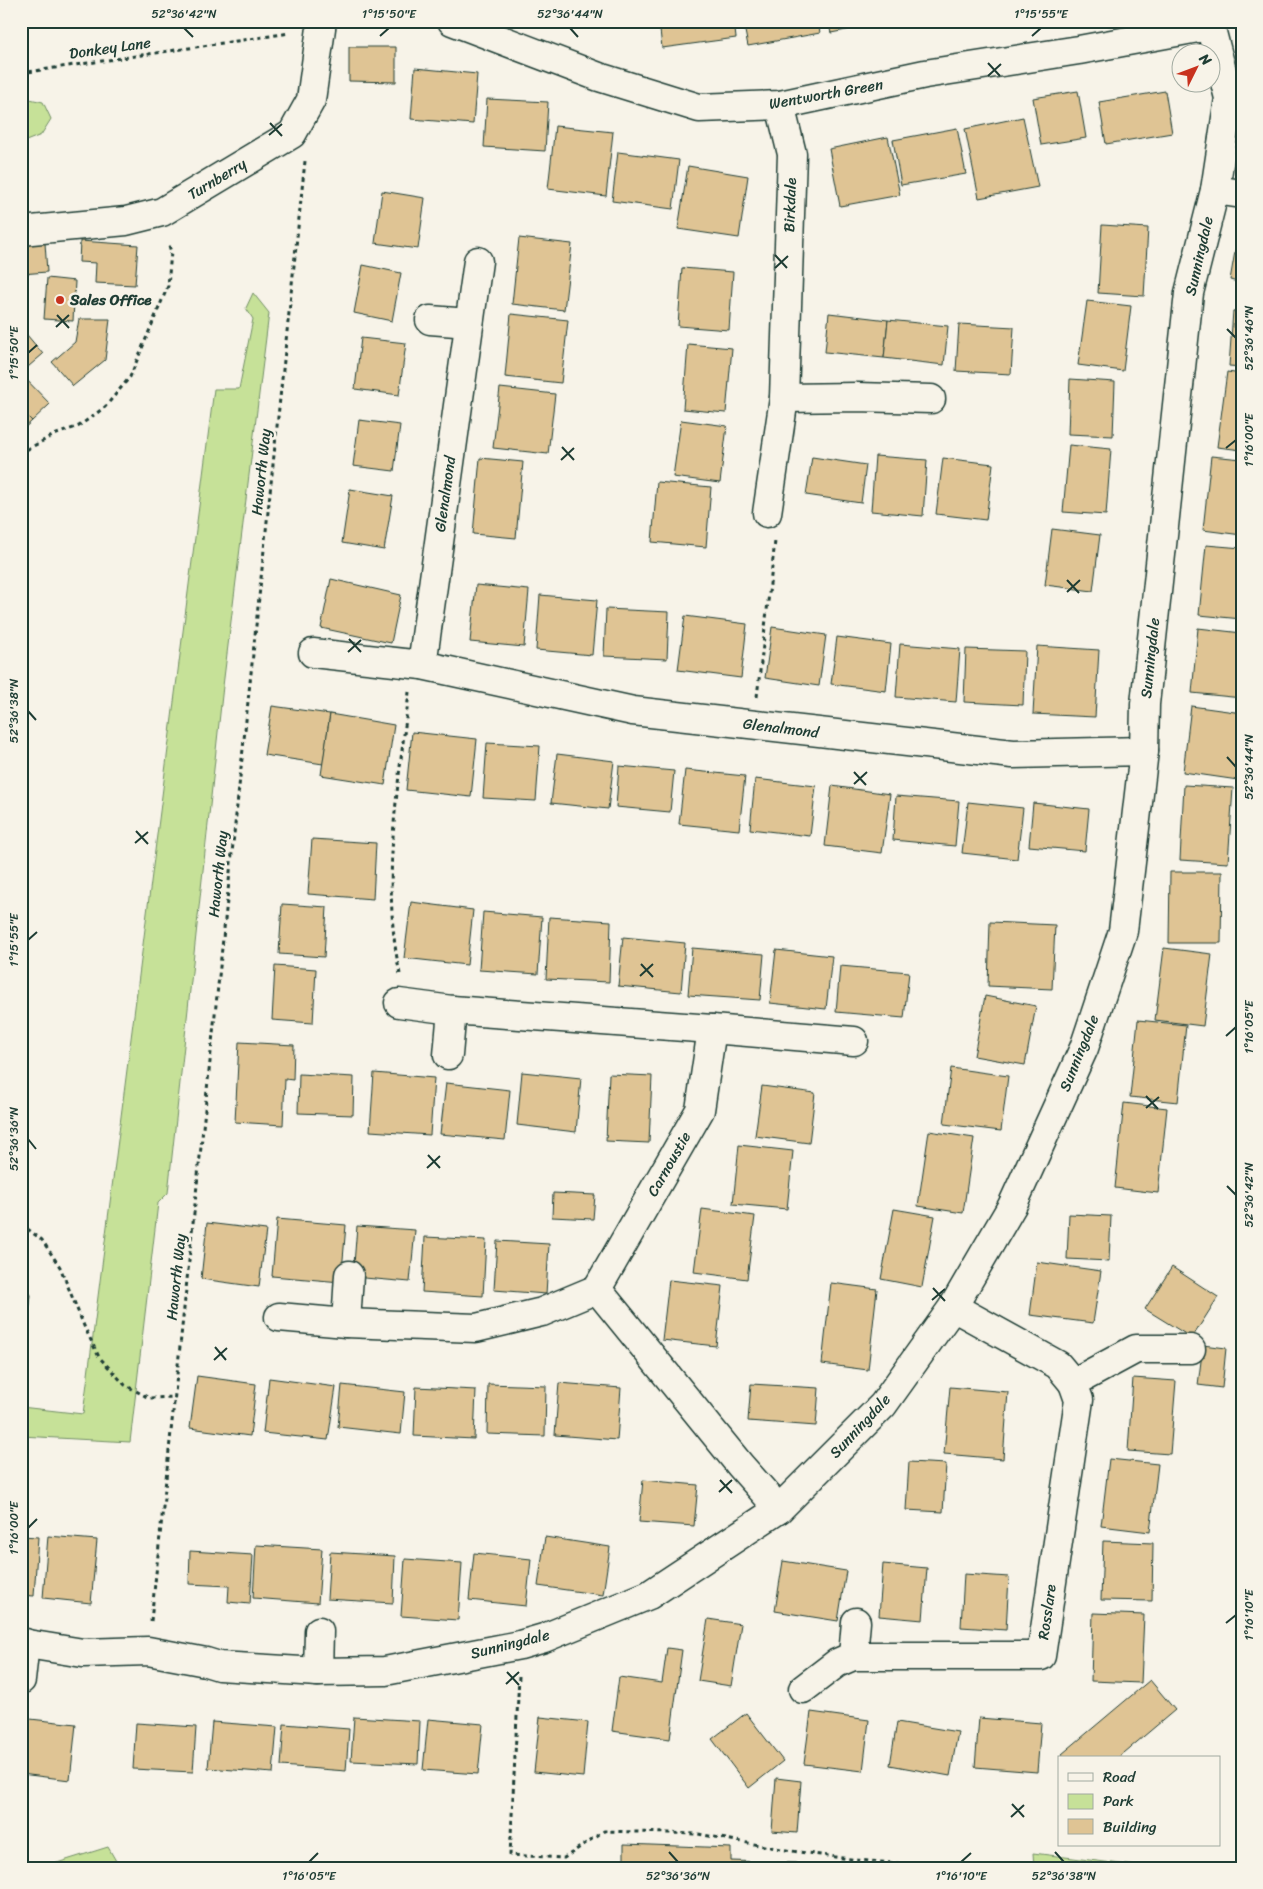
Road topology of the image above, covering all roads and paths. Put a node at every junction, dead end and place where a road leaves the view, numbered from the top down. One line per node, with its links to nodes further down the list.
1 (452, 21): 5 (street, Wentworth Green)
2 (1209, 23): 5 (street, Wentworth Green); 7 (street, Sunningdale)
3 (322, 25): 4 (path, Donkey Lane); 9 (street, Turnberry)
4 (21, 73)
5 (780, 104): 14 (street, Birkdale)
6 (305, 160): 35 (path, Haworth Way)
7 (1215, 190): 8 (street); 21 (street, Sunningdale)
8 (1242, 194)
9 (162, 212): 10 (street, Turnberry); 16 (path)
10 (21, 231)
11 (478, 261): 13 (street, Glenalmond)
12 (430, 320): 13 (street)
13 (469, 323): 19 (street, Glenalmond)
14 (784, 398): 15 (street); 17 (street, Birkdale)
15 (931, 399)
16 (21, 454)
17 (767, 513): 20 (path)
18 (313, 653): 19 (street, Glenalmond)
19 (417, 664): 20 (street, Glenalmond); 22 (path)
20 (754, 724): 21 (street, Glenalmond)
21 (1144, 751): 30 (street, Sunningdale)
22 (400, 992): 23 (street)
23 (452, 1010): 24 (street); 26 (street)
24 (712, 1029): 25 (street); 29 (street, Carnoustie)
25 (854, 1041)
26 (448, 1056)
27 (21, 1224): 35 (path)
28 (349, 1276): 32 (street)
29 (597, 1289): 32 (street); 36 (street)
30 (953, 1307): 34 (street, Rosslare); 36 (street, Sunningdale)
31 (279, 1317): 32 (street)
32 (346, 1323)
33 (1191, 1350): 34 (street)
34 (1073, 1383): 42 (street, Rosslare)
35 (175, 1397): 41 (path, Haworth Way)
36 (779, 1509): 40 (street, Sunningdale)
37 (856, 1622): 42 (street)
38 (319, 1631): 43 (street)
39 (23, 1643): 41 (street, Sunningdale); 44 (street)
40 (520, 1645): 43 (street, Sunningdale); 46 (path)
41 (148, 1651): 43 (street, Sunningdale)
42 (853, 1656): 45 (street, Rosslare)
43 (318, 1672)
44 (21, 1680)
45 (803, 1689)
46 (909, 1868)

